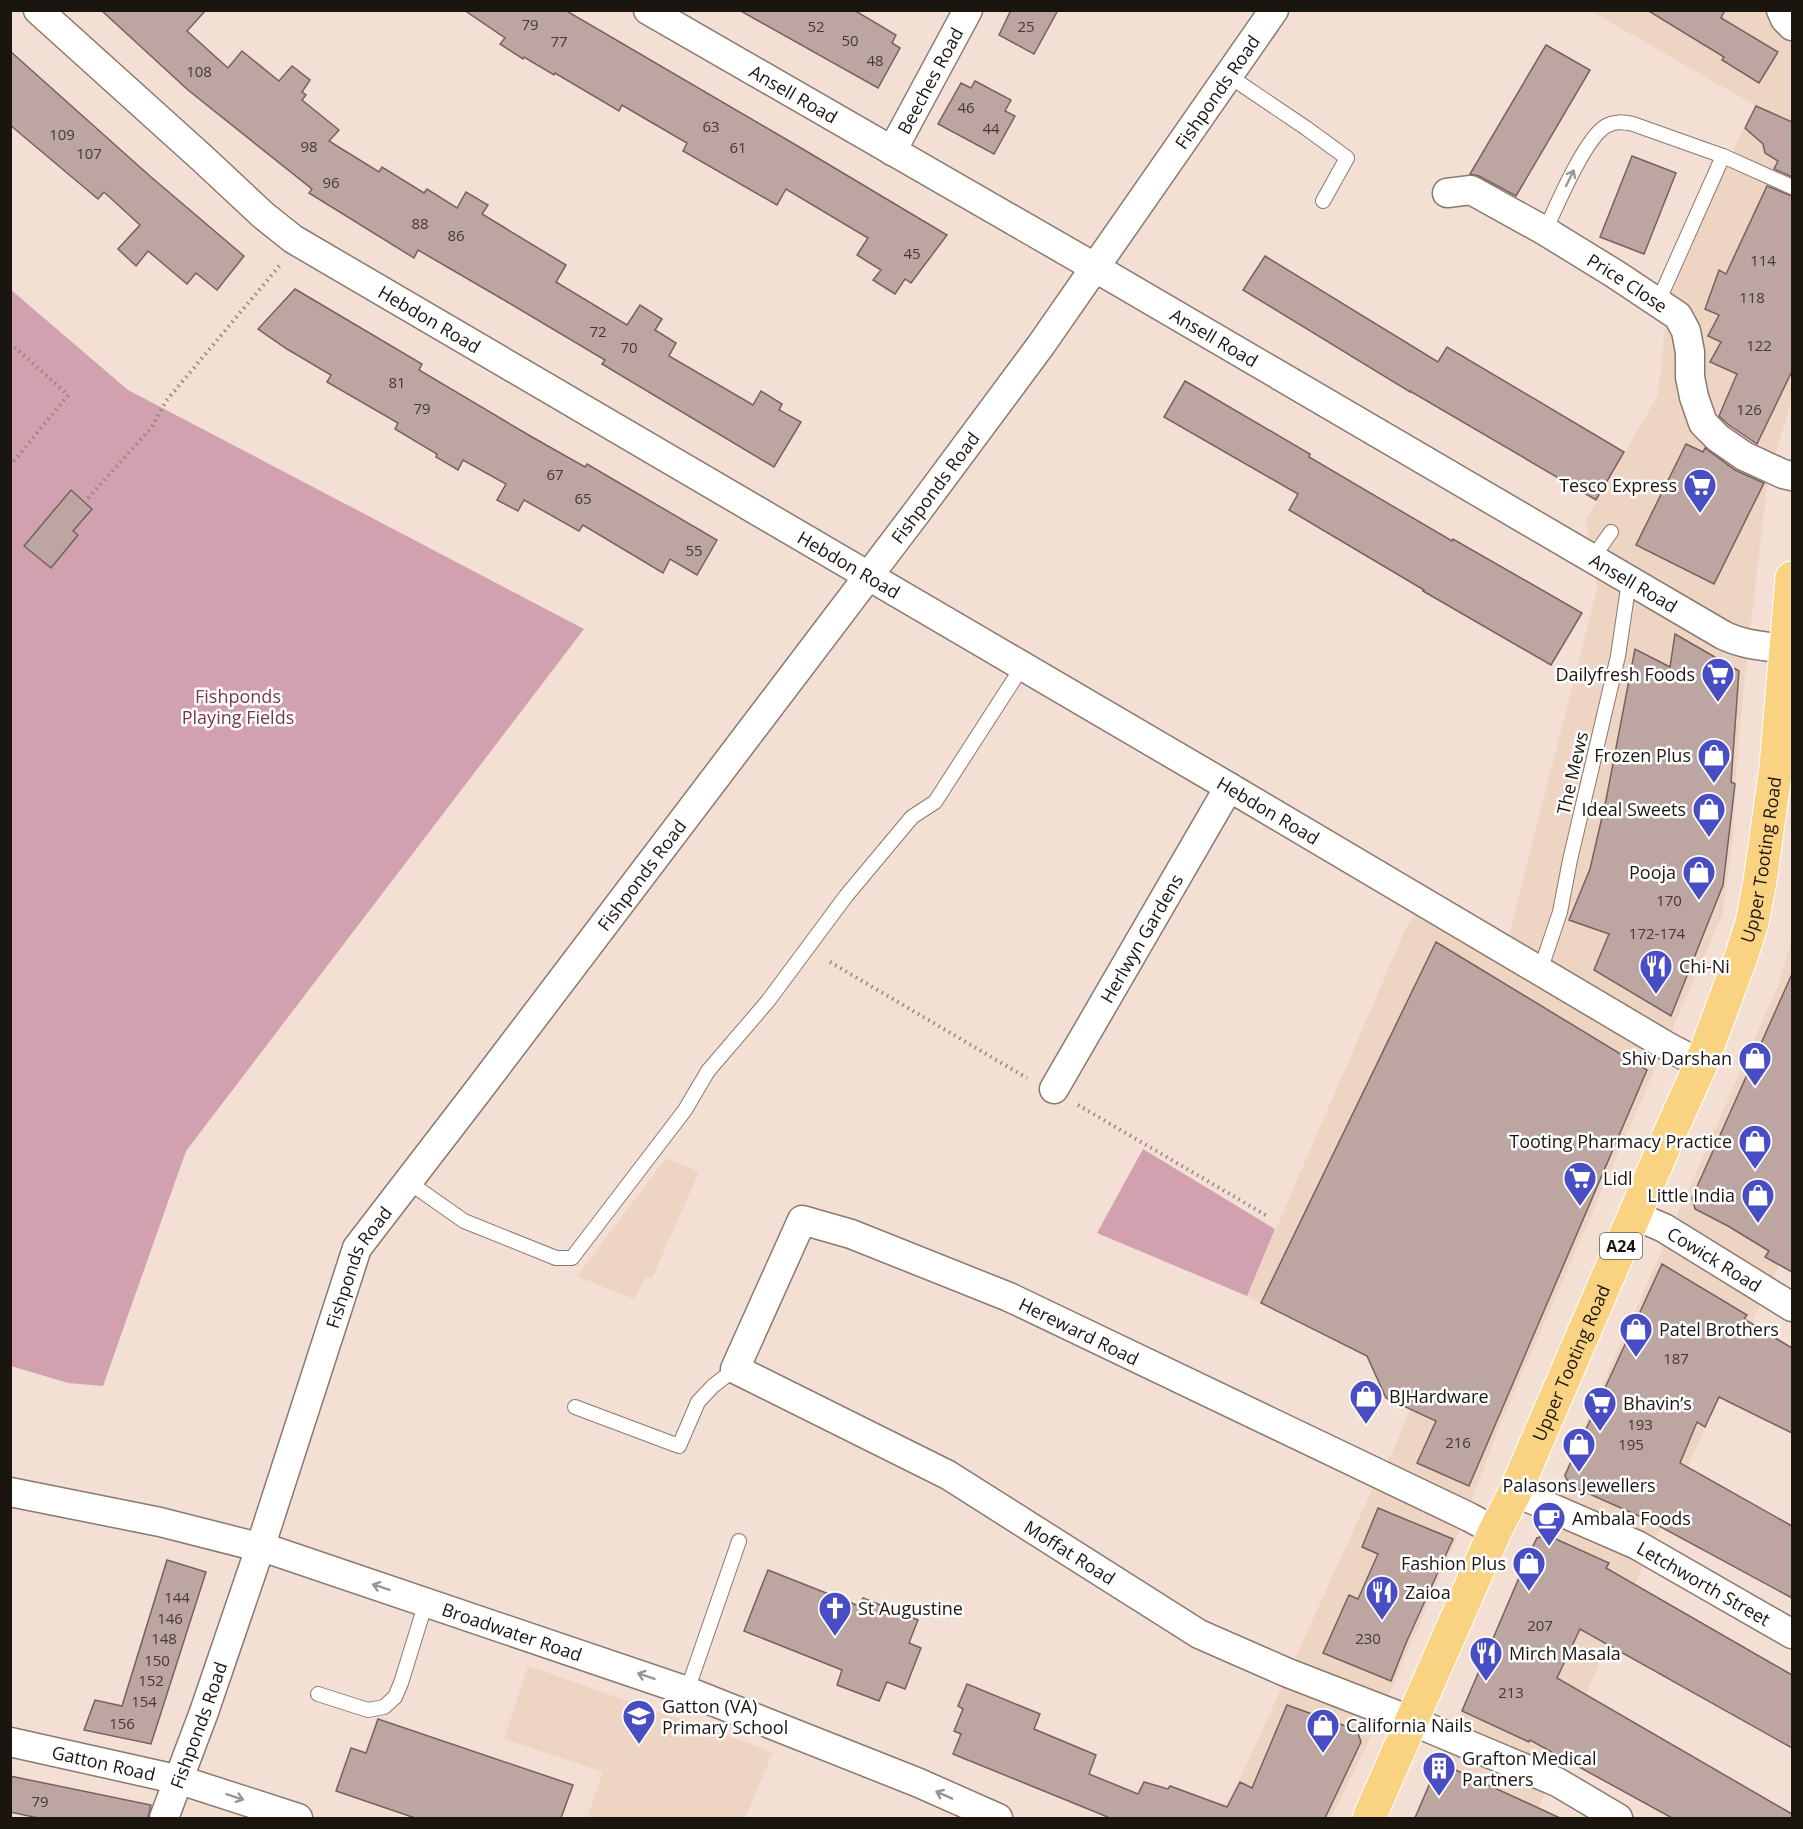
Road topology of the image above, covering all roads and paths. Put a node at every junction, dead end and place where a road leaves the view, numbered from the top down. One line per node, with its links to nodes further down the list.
1 (38, 10): 14 (street, Hebdon Road)
2 (648, 10): 8 (street, Ansell Road)
3 (968, 10): 8 (street, Beeches Road)
4 (1274, 10): 7 (street, Fishponds Road)
5 (1781, 10): 6 (street)
6 (1792, 26)
7 (1229, 76): 12 (lane); 15 (street, Fishponds Road)
8 (892, 151): 15 (street, Ansell Road)
9 (1722, 156): 10 (lane); 13 (lane, one-way to 9); 16 (lane)
10 (1792, 187)
11 (1447, 193): 13 (street, Price Close)
12 (1323, 201)
13 (1545, 231): 16 (street, Price Close)
14 (293, 239): 20 (path); 23 (street, Hebdon Road)
15 (1094, 267): 22 (street, Ansell Road); 23 (street, Fishponds Road)
16 (1658, 302): 19 (street, Price Close)
17 (10, 344): 18 (path)
18 (10, 466)
19 (1792, 476)
20 (88, 498)
21 (1611, 532): 22 (lane)
22 (1592, 559): 25 (street, Ansell Road)
23 (868, 576): 27 (street, Hebdon Road); 33 (street, Fishponds Road)
24 (1792, 578): 26 (highway, Upper Tooting Road / A24)
25 (1629, 581): 26 (street, Ansell Road); 30 (lane, The Mews)
26 (1786, 649): 28 (highway, Upper Tooting Road / A24)
27 (1022, 667): 29 (street, Hebdon Road); 33 (lane)
28 (1784, 768): 31 (highway, Upper Tooting Road / A24)
29 (1229, 787): 30 (street, Hebdon Road); 32 (street, Herlwyn Gardens)
30 (1540, 971): 31 (street, Hebdon Road)
31 (1701, 1064): 34 (highway, Upper Tooting Road / A24)
32 (1054, 1089)
33 (407, 1181): 42 (street, Fishponds Road)
34 (1634, 1215): 35 (street, Cowick Road); 39 (highway, Upper Tooting Road / A24)
35 (1792, 1307)
36 (735, 1369): 37 (lane); 40 (street, Hereward Road); 47 (street, Moffat Road)
37 (575, 1407)
38 (10, 1492): 42 (street, Broadwater Road)
39 (1515, 1492): 40 (highway, Upper Tooting Road / A24); 44 (street, Letchworth Street)
40 (1495, 1531): 47 (highway, Upper Tooting Road / A24)
41 (739, 1541): 45 (lane)
42 (260, 1548): 43 (street, Broadwater Road, one-way to 42); 49 (street, Fishponds Road)
43 (426, 1602): 45 (street, Broadwater Road, one-way to 43); 46 (lane)
44 (1792, 1634)
45 (687, 1691): 52 (street, Broadwater Road, one-way to 45)
46 (318, 1694)
47 (1412, 1721): 53 (highway, Upper Tooting Road / A24); 54 (street, Moffat Road)
48 (10, 1742): 49 (street, Gatton Road)
49 (180, 1780): 50 (street, Fishponds Road); 51 (street, Gatton Road, one-way to 51)
50 (164, 1818)
51 (298, 1818)
52 (998, 1818)
53 (1369, 1818)
54 (1618, 1818)

